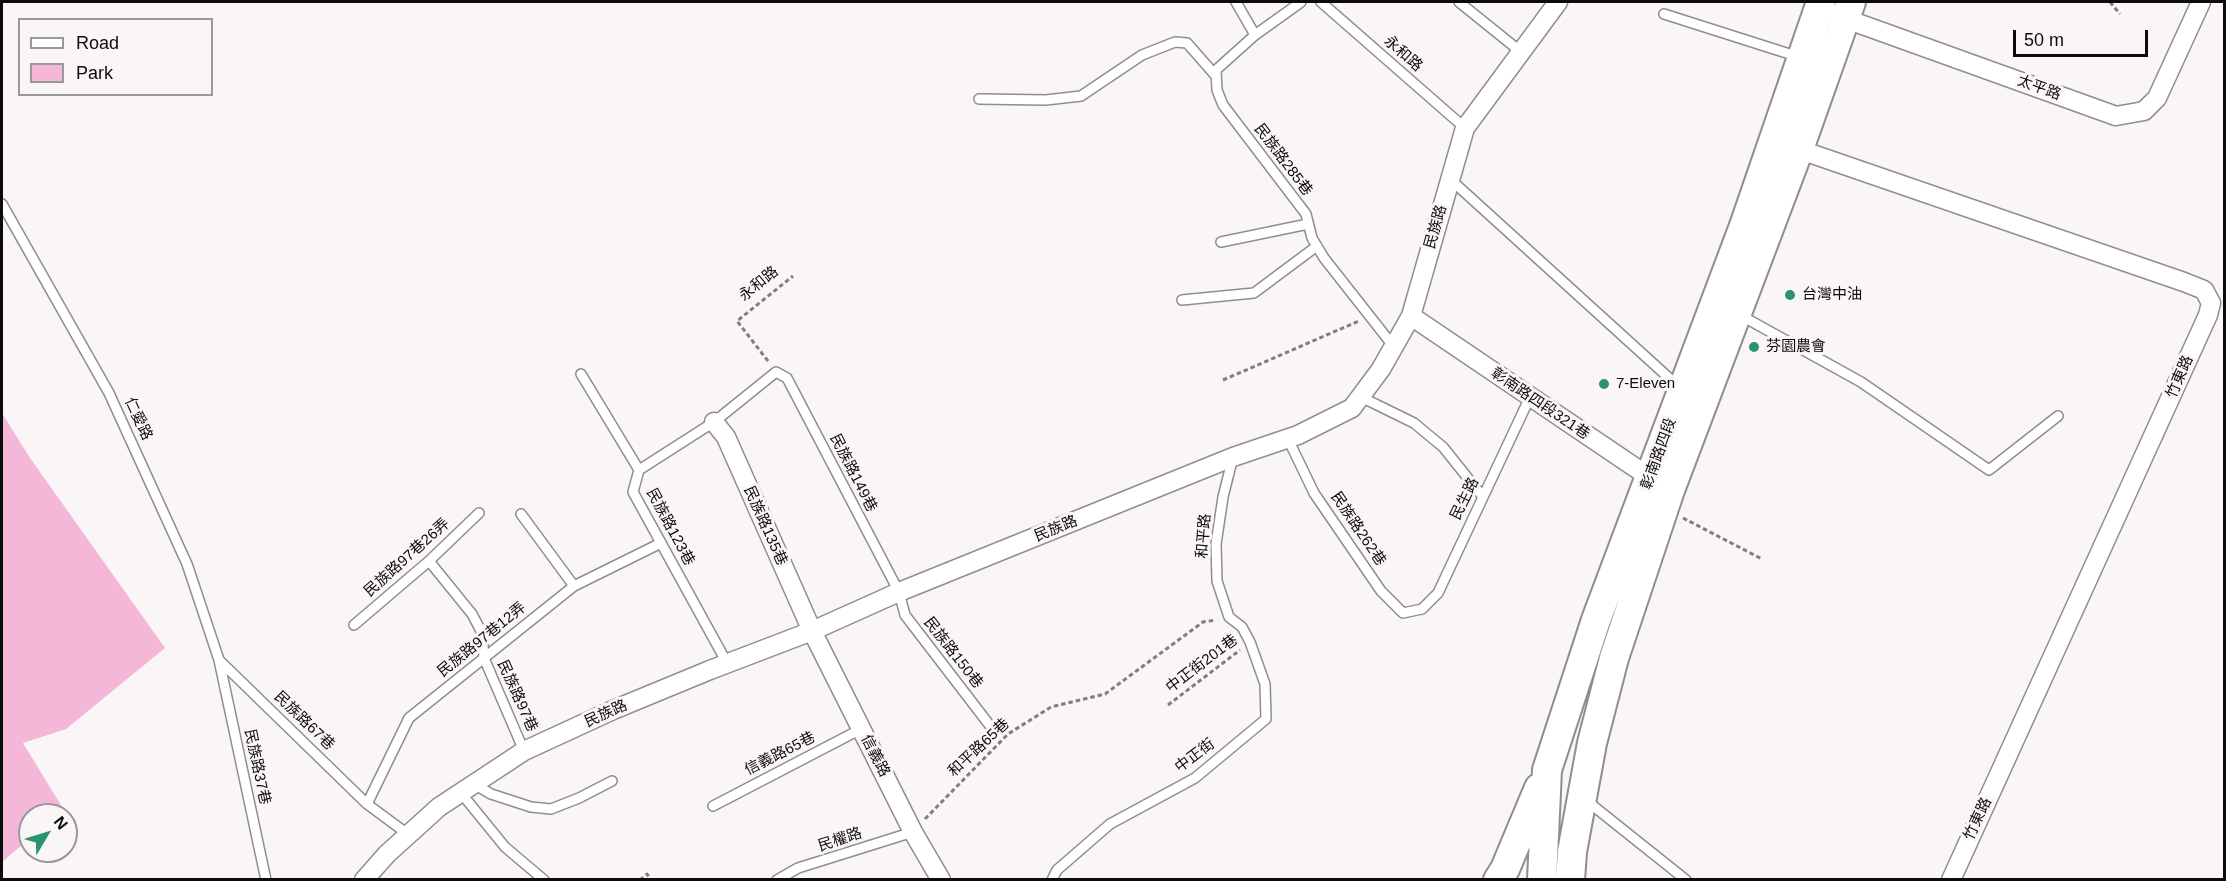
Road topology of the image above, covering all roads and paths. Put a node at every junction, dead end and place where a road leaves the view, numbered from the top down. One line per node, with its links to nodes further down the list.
1 (1236, 2): 11 (lane)
2 (1301, 2): 11 (lane)
3 (1321, 2): 16 (lane, 永和路)
4 (1459, 2): 12 (lane)
5 (1558, 2): 12 (street, 民族路)
6 (2110, 2): 10 (path)
7 (2200, 2): 8 (street, 太平路)
8 (1834, 8): 13 (main road, 彰南路四段); 17 (main road, 彰南路四段)
9 (1664, 14): 13 (lane)
10 (2120, 14)
11 (1255, 35): 14 (lane)
12 (1521, 52): 16 (street, 民族路)
13 (1803, 58): 17 (main road, 彰南路四段)
14 (1216, 76): 15 (lane); 20 (lane, 民族路285巷)
15 (979, 99)
16 (1465, 128): 18 (street, 民族路)
17 (1786, 144): 25 (main road, 彰南路四段); 81 (street, 竹東路)
18 (1450, 179): 27 (street, 民族路); 32 (lane)
19 (2, 204): 55 (lane, 仁愛路)
20 (1308, 224): 21 (lane); 22 (lane, 民族路285巷)
21 (1221, 242)
22 (1317, 246): 24 (lane); 26 (lane, 民族路285巷)
23 (793, 276): 29 (path, 永和路)
24 (1182, 300)
25 (1726, 309): 32 (main road, 彰南路四段); 35 (lane); 40 (main road, 彰南路四段)
26 (1370, 316): 28 (lane, 民族路285巷); 31 (path)
27 (1411, 316): 28 (street, 民族路); 34 (street, 彰南路四段321巷)
28 (1394, 347): 33 (street, 民族路)
29 (776, 372): 36 (lane); 48 (lane, 民族路149巷)
30 (580, 374): 39 (lane)
31 (1223, 380)
32 (1682, 391): 40 (main road, 彰南路四段)
33 (1361, 397): 37 (street, 民族路); 41 (lane)
34 (1530, 397): 40 (street, 彰南路四段321巷); 41 (lane, 民生路)
35 (2058, 416)
36 (714, 422): 39 (lane); 52 (street, 民族路135巷)
37 (1288, 439): 38 (street, 民族路); 49 (lane, 民族路262巷)
38 (1233, 458): 48 (street, 民族路); 50 (lane, 和平路)
39 (639, 470): 44 (lane, 民族路123巷)
40 (1661, 492): 45 (path); 61 (main road, 彰南路四段); 64 (main road, 彰南路四段)
41 (1483, 497): 49 (lane, 民生路)
42 (479, 513): 46 (lane, 民族路97巷26弄)
43 (521, 514): 47 (lane)
44 (661, 543): 47 (lane, 民族路97巷12弄); 56 (lane, 民族路123巷)
45 (1762, 558)
46 (429, 561): 51 (lane, 民族路97巷26弄); 54 (lane, 民族路97巷)
47 (574, 585): 54 (lane, 民族路97巷12弄)
48 (899, 592): 52 (street, 民族路); 58 (lane, 民族路150巷)
49 (1422, 609)
50 (1229, 617): 53 (lane, 中正街); 67 (path, 和平路65巷)
51 (354, 625)
52 (812, 631): 56 (street, 民族路); 59 (street, 信義路)
53 (1250, 642): 57 (path, 中正街201巷); 76 (lane, 中正街)
54 (484, 658): 60 (lane, 民族路97巷); 65 (lane, 民族路97巷12弄)
55 (219, 660): 65 (lane, 民族路67巷); 69 (lane, 民族路37巷)
56 (727, 663): 60 (street, 民族路)
57 (1168, 705)
58 (991, 727)
59 (861, 729): 66 (lane, 信義路65巷); 67 (street, 信義路)
60 (524, 751): 63 (street, 民族路)
61 (1547, 770): 77 (main road); 78 (main road, 彰南路四段)
62 (612, 781): 63 (lane)
63 (467, 788): 68 (street, 民族路); 71 (lane)
64 (1582, 797): 79 (main road, 彰南路四段); 80 (lane)
65 (367, 804): 68 (lane, 民族路67巷)
66 (713, 806)
67 (913, 832): 74 (lane, 民權路); 75 (street, 信義路)
68 (409, 835): 70 (street, 民族路)
69 (262, 877)
70 (364, 879)
71 (544, 879)
72 (640, 879): 73 (path)
73 (651, 879)
74 (777, 879)
75 (941, 879)
76 (1052, 879)
77 (1498, 879)
78 (1542, 879)
79 (1570, 879)
80 (1686, 879)
81 (1951, 879)

